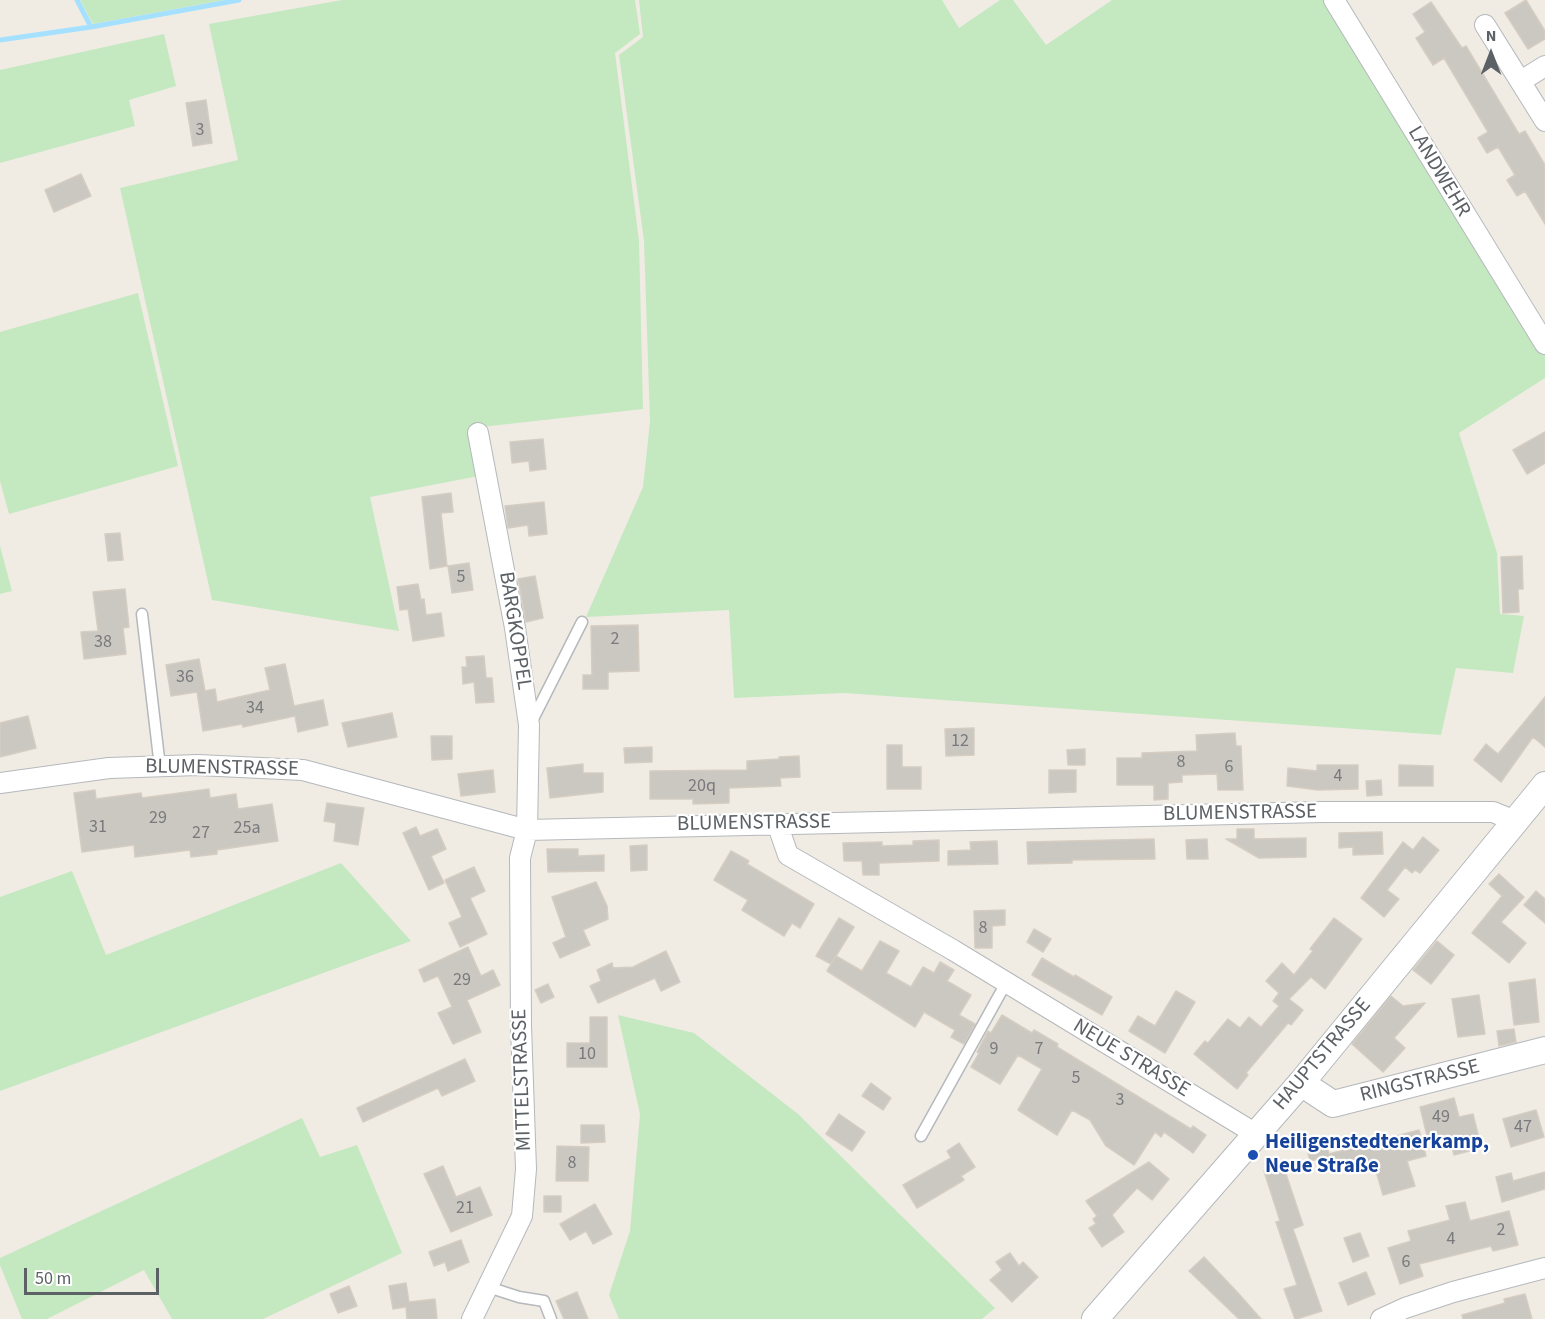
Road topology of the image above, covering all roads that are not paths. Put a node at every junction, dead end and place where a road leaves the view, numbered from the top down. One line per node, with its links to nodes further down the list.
1 (1334, 0): 6 (street, LANDWEHR)
2 (1485, 25): 4 (street)
3 (1545, 66): 4 (street)
4 (1521, 81): 5 (street)
5 (1545, 121)
6 (1545, 344)
7 (478, 433): 10 (street, BARGKOPPEL)
8 (142, 614): 11 (lane)
9 (582, 622): 10 (lane)
10 (529, 725): 16 (street, BARGKOPPEL)
11 (160, 767): 12 (street, BLUMENSTRASSE); 16 (street, BLUMENSTRASSE)
12 (0, 783)
13 (1545, 785): 14 (street, HAUPTSTRASSE)
14 (1515, 820): 15 (street, BLUMENSTRASSE); 19 (street, HAUPTSTRASSE)
15 (777, 823): 16 (street, BLUMENSTRASSE); 17 (street, NEUE STRASSE)
16 (526, 830): 23 (street, MITTELSTRASSE)
17 (1006, 983): 20 (street, NEUE STRASSE); 21 (lane)
18 (1545, 1050): 19 (street, RINGSTRASSE)
19 (1301, 1083): 20 (street, HAUPTSTRASSE)
20 (1256, 1134): 26 (street, HAUPTSTRASSE)
21 (921, 1136)
22 (1545, 1268): 27 (street)
23 (488, 1287): 24 (street, MITTELSTRASSE); 25 (lane)
24 (472, 1319)
25 (551, 1319)
26 (1095, 1319)
27 (1382, 1319)

